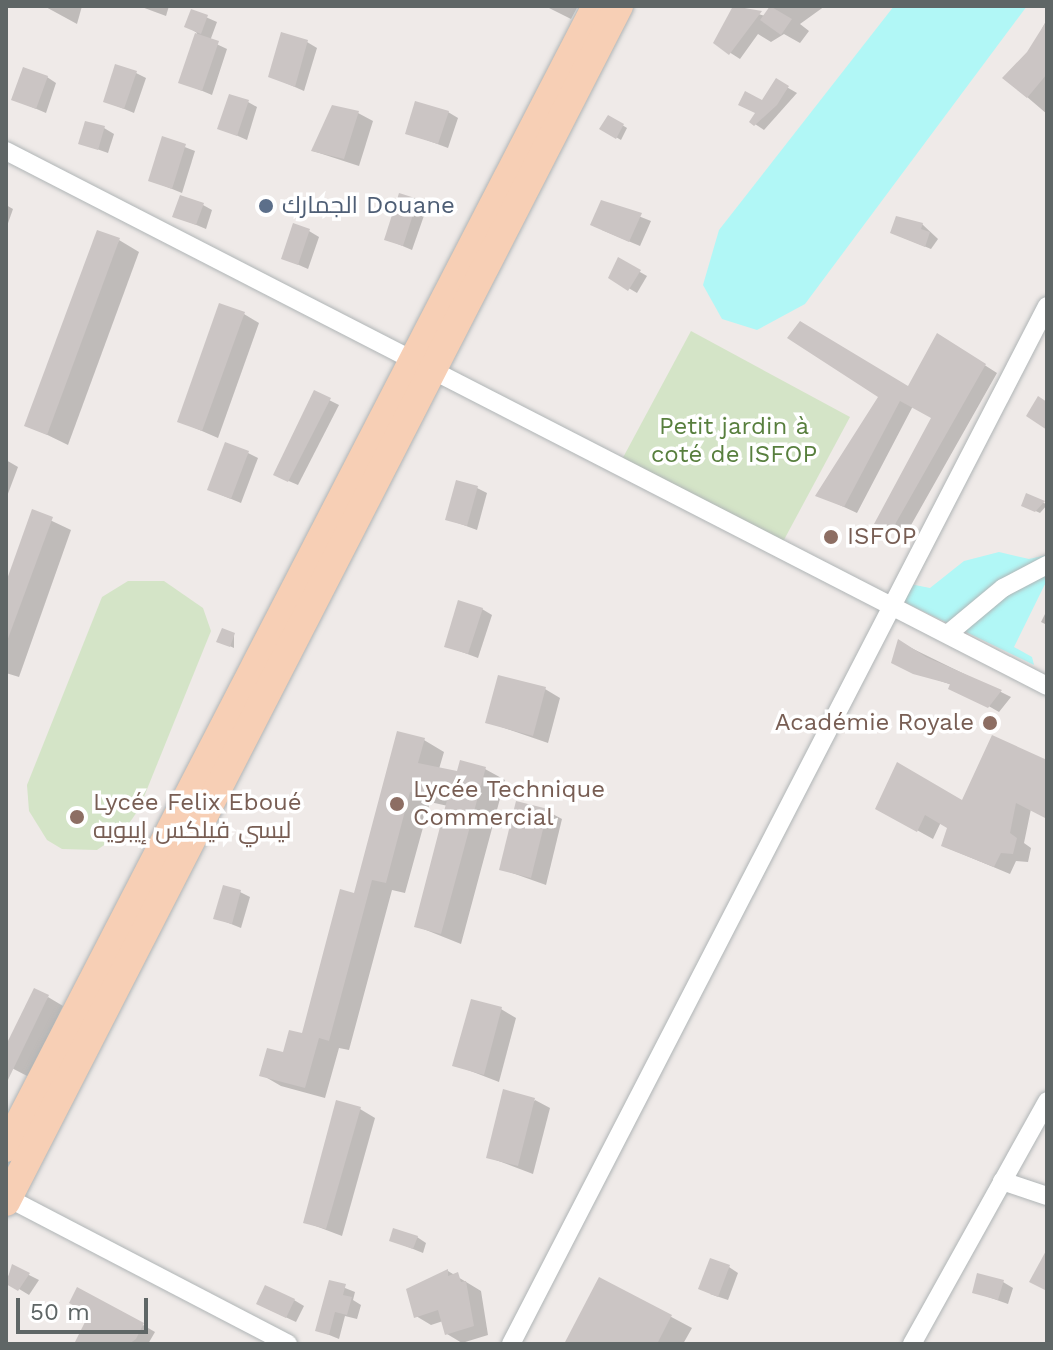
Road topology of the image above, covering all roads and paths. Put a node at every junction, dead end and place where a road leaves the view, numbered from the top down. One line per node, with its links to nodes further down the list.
1 (596, 6): 5 (main road)
2 (619, 6): 5 (main road)
3 (6, 151): 5 (street)
4 (1047, 306): 7 (street)
5 (422, 364): 7 (street); 10 (main road)
6 (1047, 565): 8 (street)
7 (890, 603): 8 (street); 17 (street)
8 (949, 633): 9 (street)
9 (1047, 686)
10 (141, 911): 12 (main road); 15 (main road)
11 (1047, 1101): 13 (street)
12 (6, 1148)
13 (1002, 1181): 14 (street); 18 (street)
14 (1047, 1196)
15 (7, 1199): 16 (street)
16 (288, 1344)
17 (511, 1344)
18 (912, 1344)

